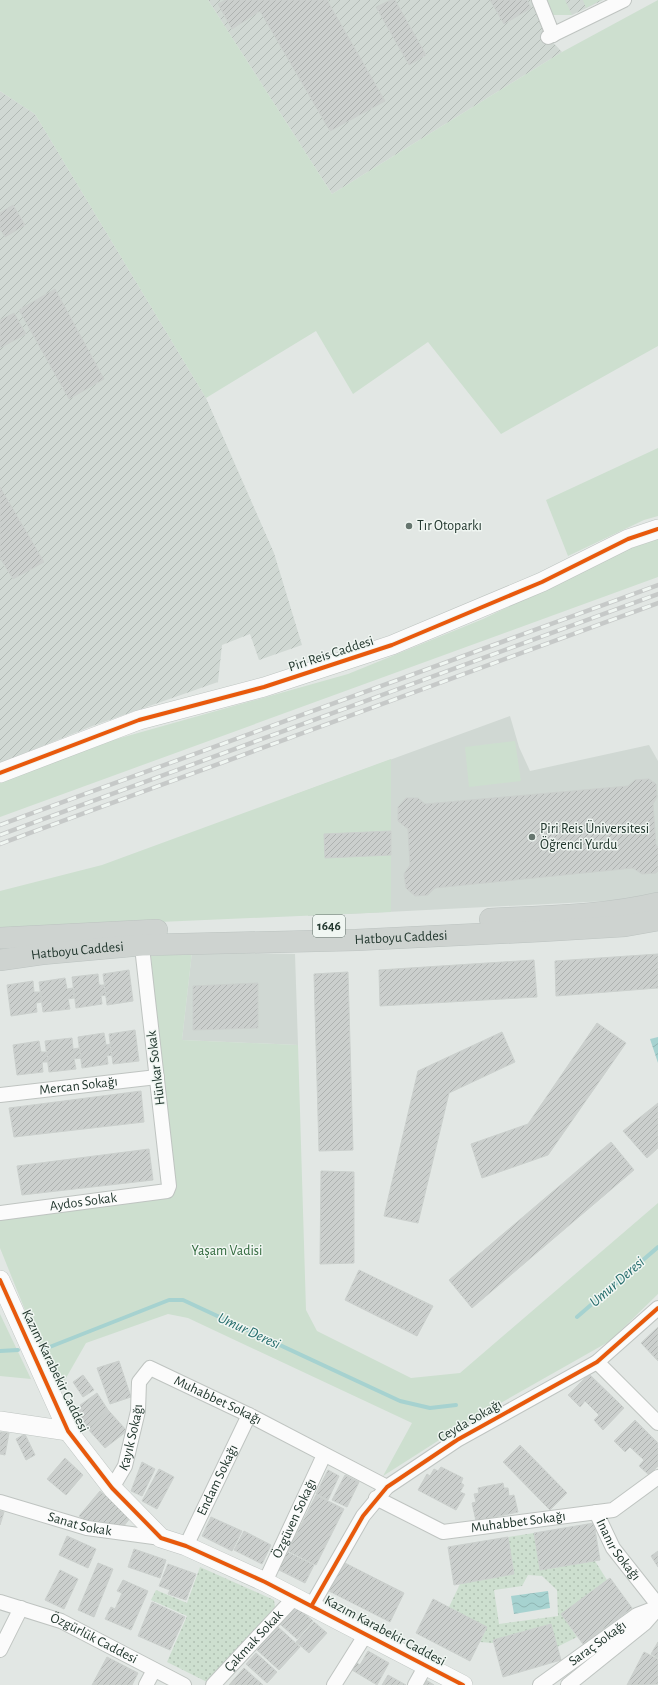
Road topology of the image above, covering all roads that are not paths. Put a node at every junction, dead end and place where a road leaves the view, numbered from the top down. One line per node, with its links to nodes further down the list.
1 (539, 0): 2 (street)
2 (624, 0)
3 (658, 529): 4 (street, Piri Reis Caddesi)
4 (0, 773)
5 (658, 903): 8 (main road, Hatboyu Caddesi / 1646)
6 (658, 920): 8 (main road, Hatboyu Caddesi / 1646)
7 (0, 938): 8 (main road, Hatboyu Caddesi / 1646)
8 (141, 938): 9 (main road, Hatboyu Caddesi / 1646); 10 (street, Hünkar Sokak)
9 (0, 960)
10 (157, 1077): 11 (street, Mercan Sokağı); 12 (street, Hünkar Sokak)
11 (0, 1096)
12 (167, 1191): 13 (street, Aydos Sokak)
13 (0, 1213)
14 (0, 1280): 21 (street, Kazım Karabekir Caddesi)
15 (658, 1308): 16 (street, Ceyda Sokağı)
16 (597, 1362): 20 (street); 24 (street, Ceyda Sokağı)
17 (139, 1382): 18 (street, Muhabbet Sokağı); 25 (street, Kayık Sokağı)
18 (249, 1414): 22 (street, Muhabbet Sokağı); 30 (street, Endam Sokağı)
19 (0, 1421): 21 (street)
20 (658, 1423)
21 (68, 1431): 25 (street, Kazım Karabekir Caddesi)
22 (324, 1455): 24 (street, Muhabbet Sokağı); 31 (street, Özgüven Sokağı)
23 (658, 1477): 28 (street, Muhabbet Sokağı)
24 (387, 1487): 26 (street, Ceyda Sokağı)
25 (112, 1488): 29 (street, Kazım Karabekir Caddesi)
26 (376, 1498): 28 (street, Muhabbet Sokağı); 34 (street, Ceyda Sokağı)
27 (0, 1502): 29 (street, Sanat Sokak)
28 (596, 1512): 35 (street, İnanır Sokağı)
29 (161, 1538): 30 (street, Kazım Karabekir Caddesi)
30 (186, 1546): 31 (street, Kazım Karabekir Caddesi)
31 (265, 1582): 32 (street, Kazım Karabekir Caddesi)
32 (295, 1597): 34 (street, Kazım Karabekir Caddesi); 45 (street, Çakmak Sokak)
33 (0, 1602): 36 (street, Özgürlük Caddesi)
34 (312, 1605): 37 (street, Kazım Karabekir Caddesi)
35 (658, 1607): 40 (street, Saraç Sokağı); 42 (street, Saraç Sokağı)
36 (21, 1608): 38 (street); 41 (street, Özgürlük Caddesi)
37 (366, 1634): 39 (street, Kazım Karabekir Caddesi); 46 (street)
38 (0, 1650)
39 (426, 1665): 47 (street); 48 (street, Kazım Karabekir Caddesi)
40 (564, 1668): 42 (street); 49 (street, Saraç Sokağı)
41 (154, 1670): 43 (street); 44 (street, Özgürlük Caddesi)
42 (574, 1684)
43 (146, 1685)
44 (184, 1685)
45 (213, 1685)
46 (334, 1685)
47 (415, 1685)
48 (463, 1685)
49 (540, 1685)

